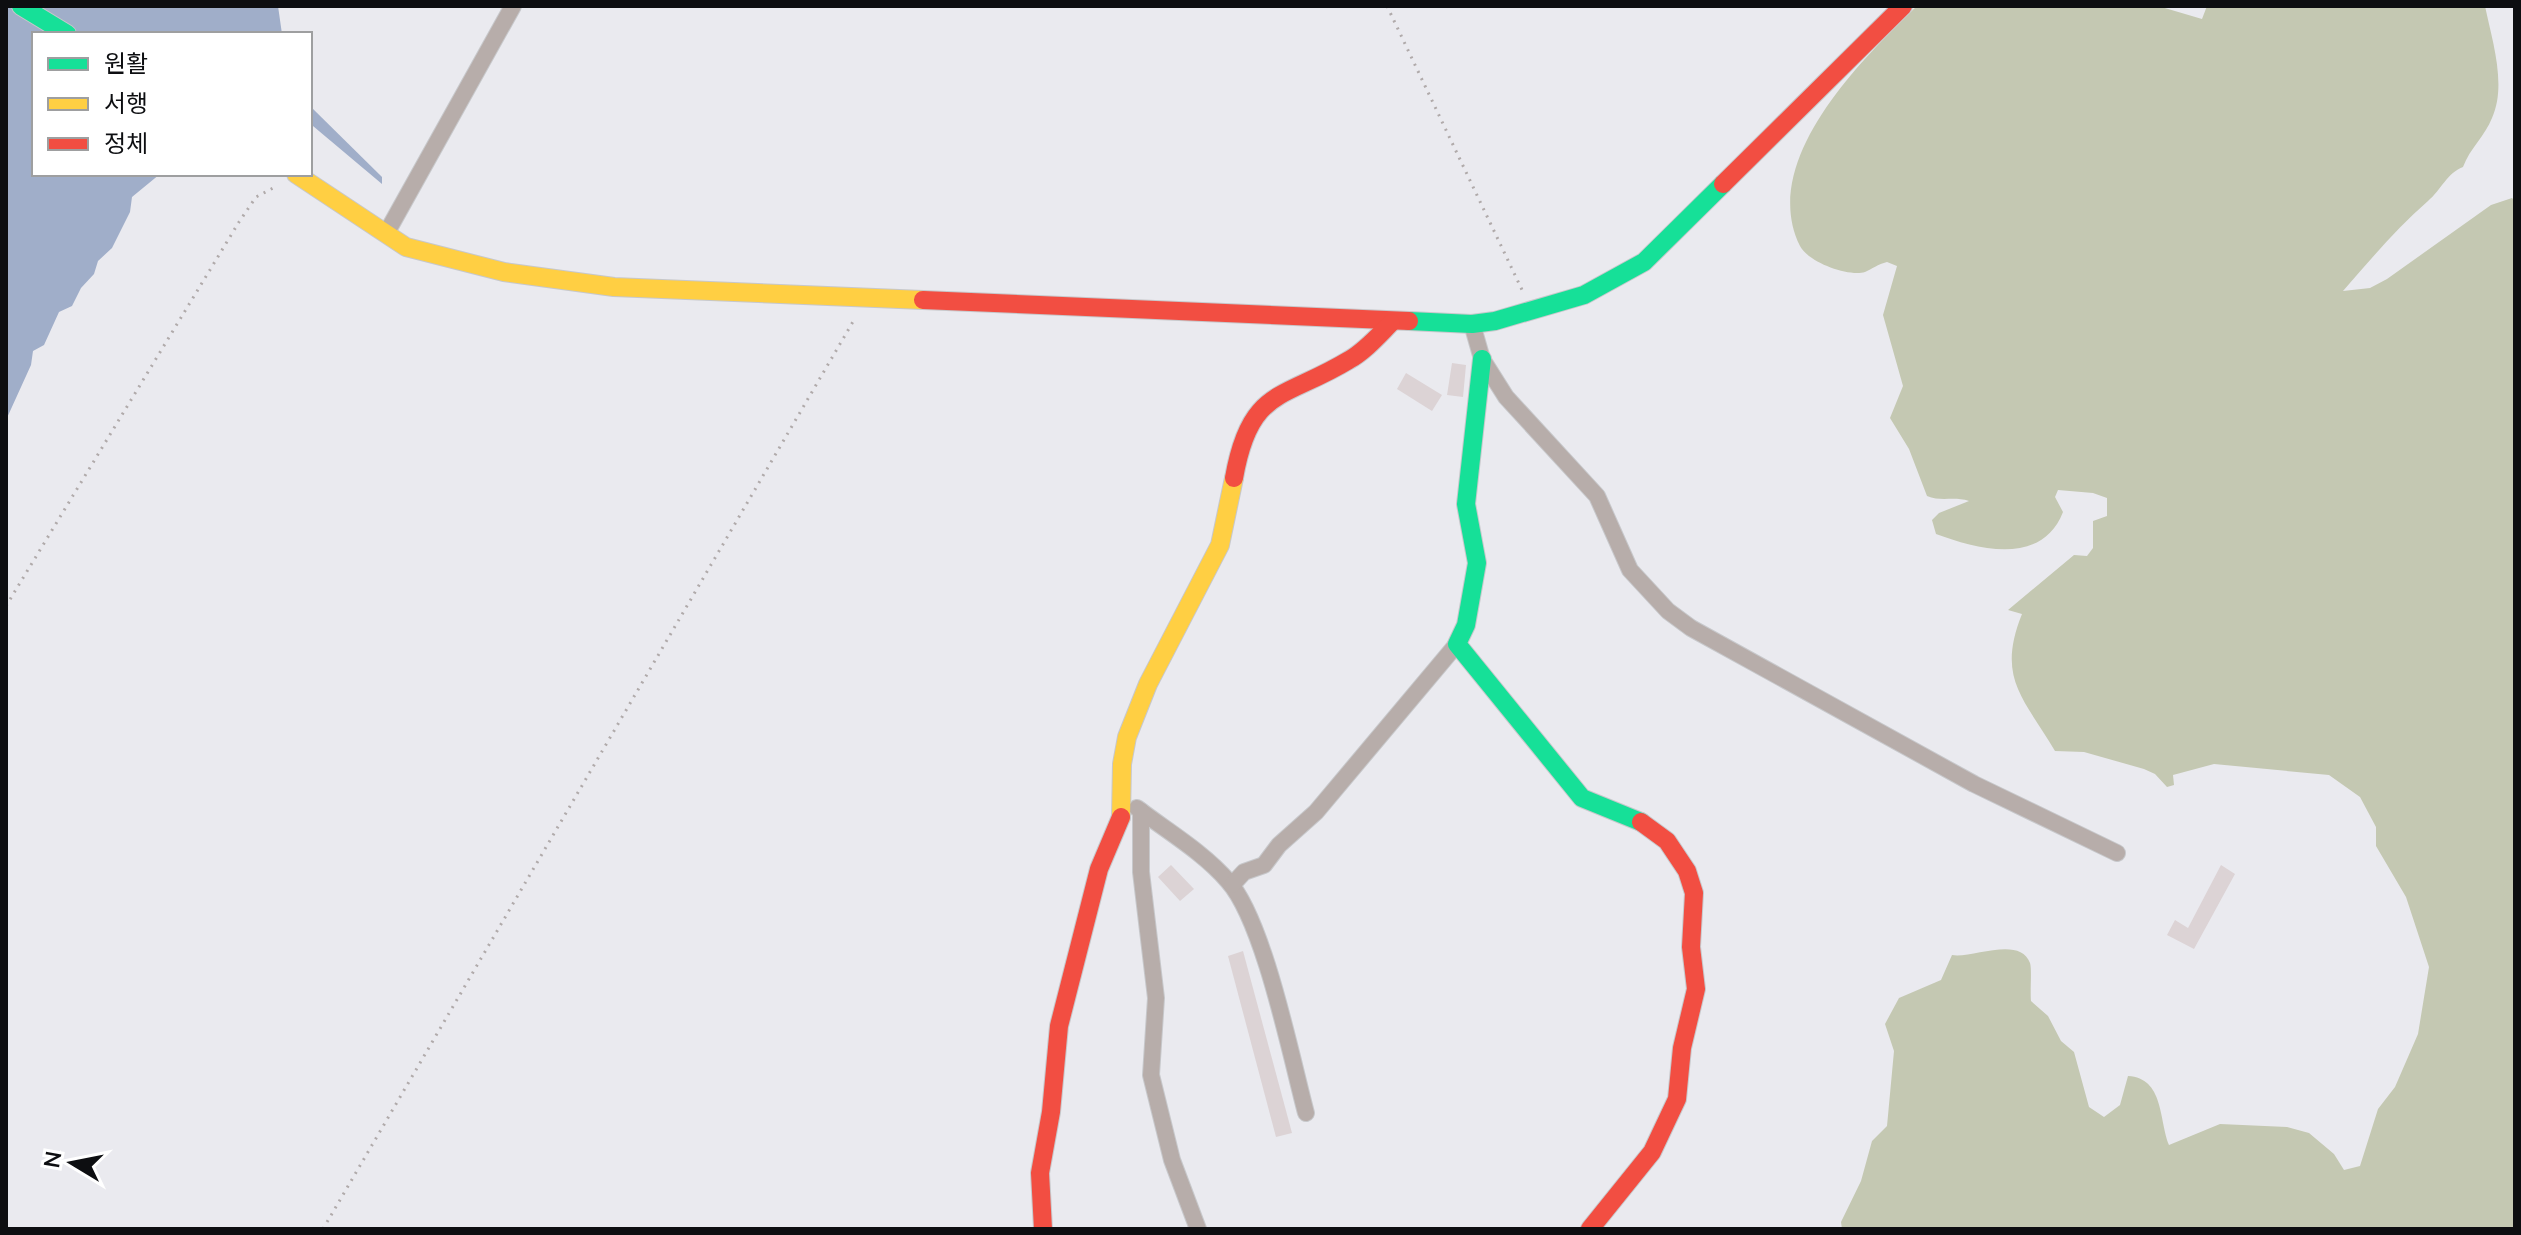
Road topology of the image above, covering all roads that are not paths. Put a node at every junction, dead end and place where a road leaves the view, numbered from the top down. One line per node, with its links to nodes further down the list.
1 (21, 6): 4 (street)
2 (513, 6): 6 (street)
3 (1903, 6): 8 (street)
4 (64, 32)
5 (300, 177): 6 (street)
6 (387, 232): 7 (street)
7 (1391, 323): 8 (street); 11 (street)
8 (1472, 324): 9 (street)
9 (1482, 359): 10 (street); 13 (street)
10 (1457, 644): 14 (street); 18 (street)
11 (1125, 799): 12 (street); 16 (street)
12 (1141, 811): 14 (street); 17 (street)
13 (2117, 853)
14 (1232, 885): 15 (street)
15 (1306, 1113)
16 (1043, 1229)
17 (1198, 1229)
18 (1590, 1229)

